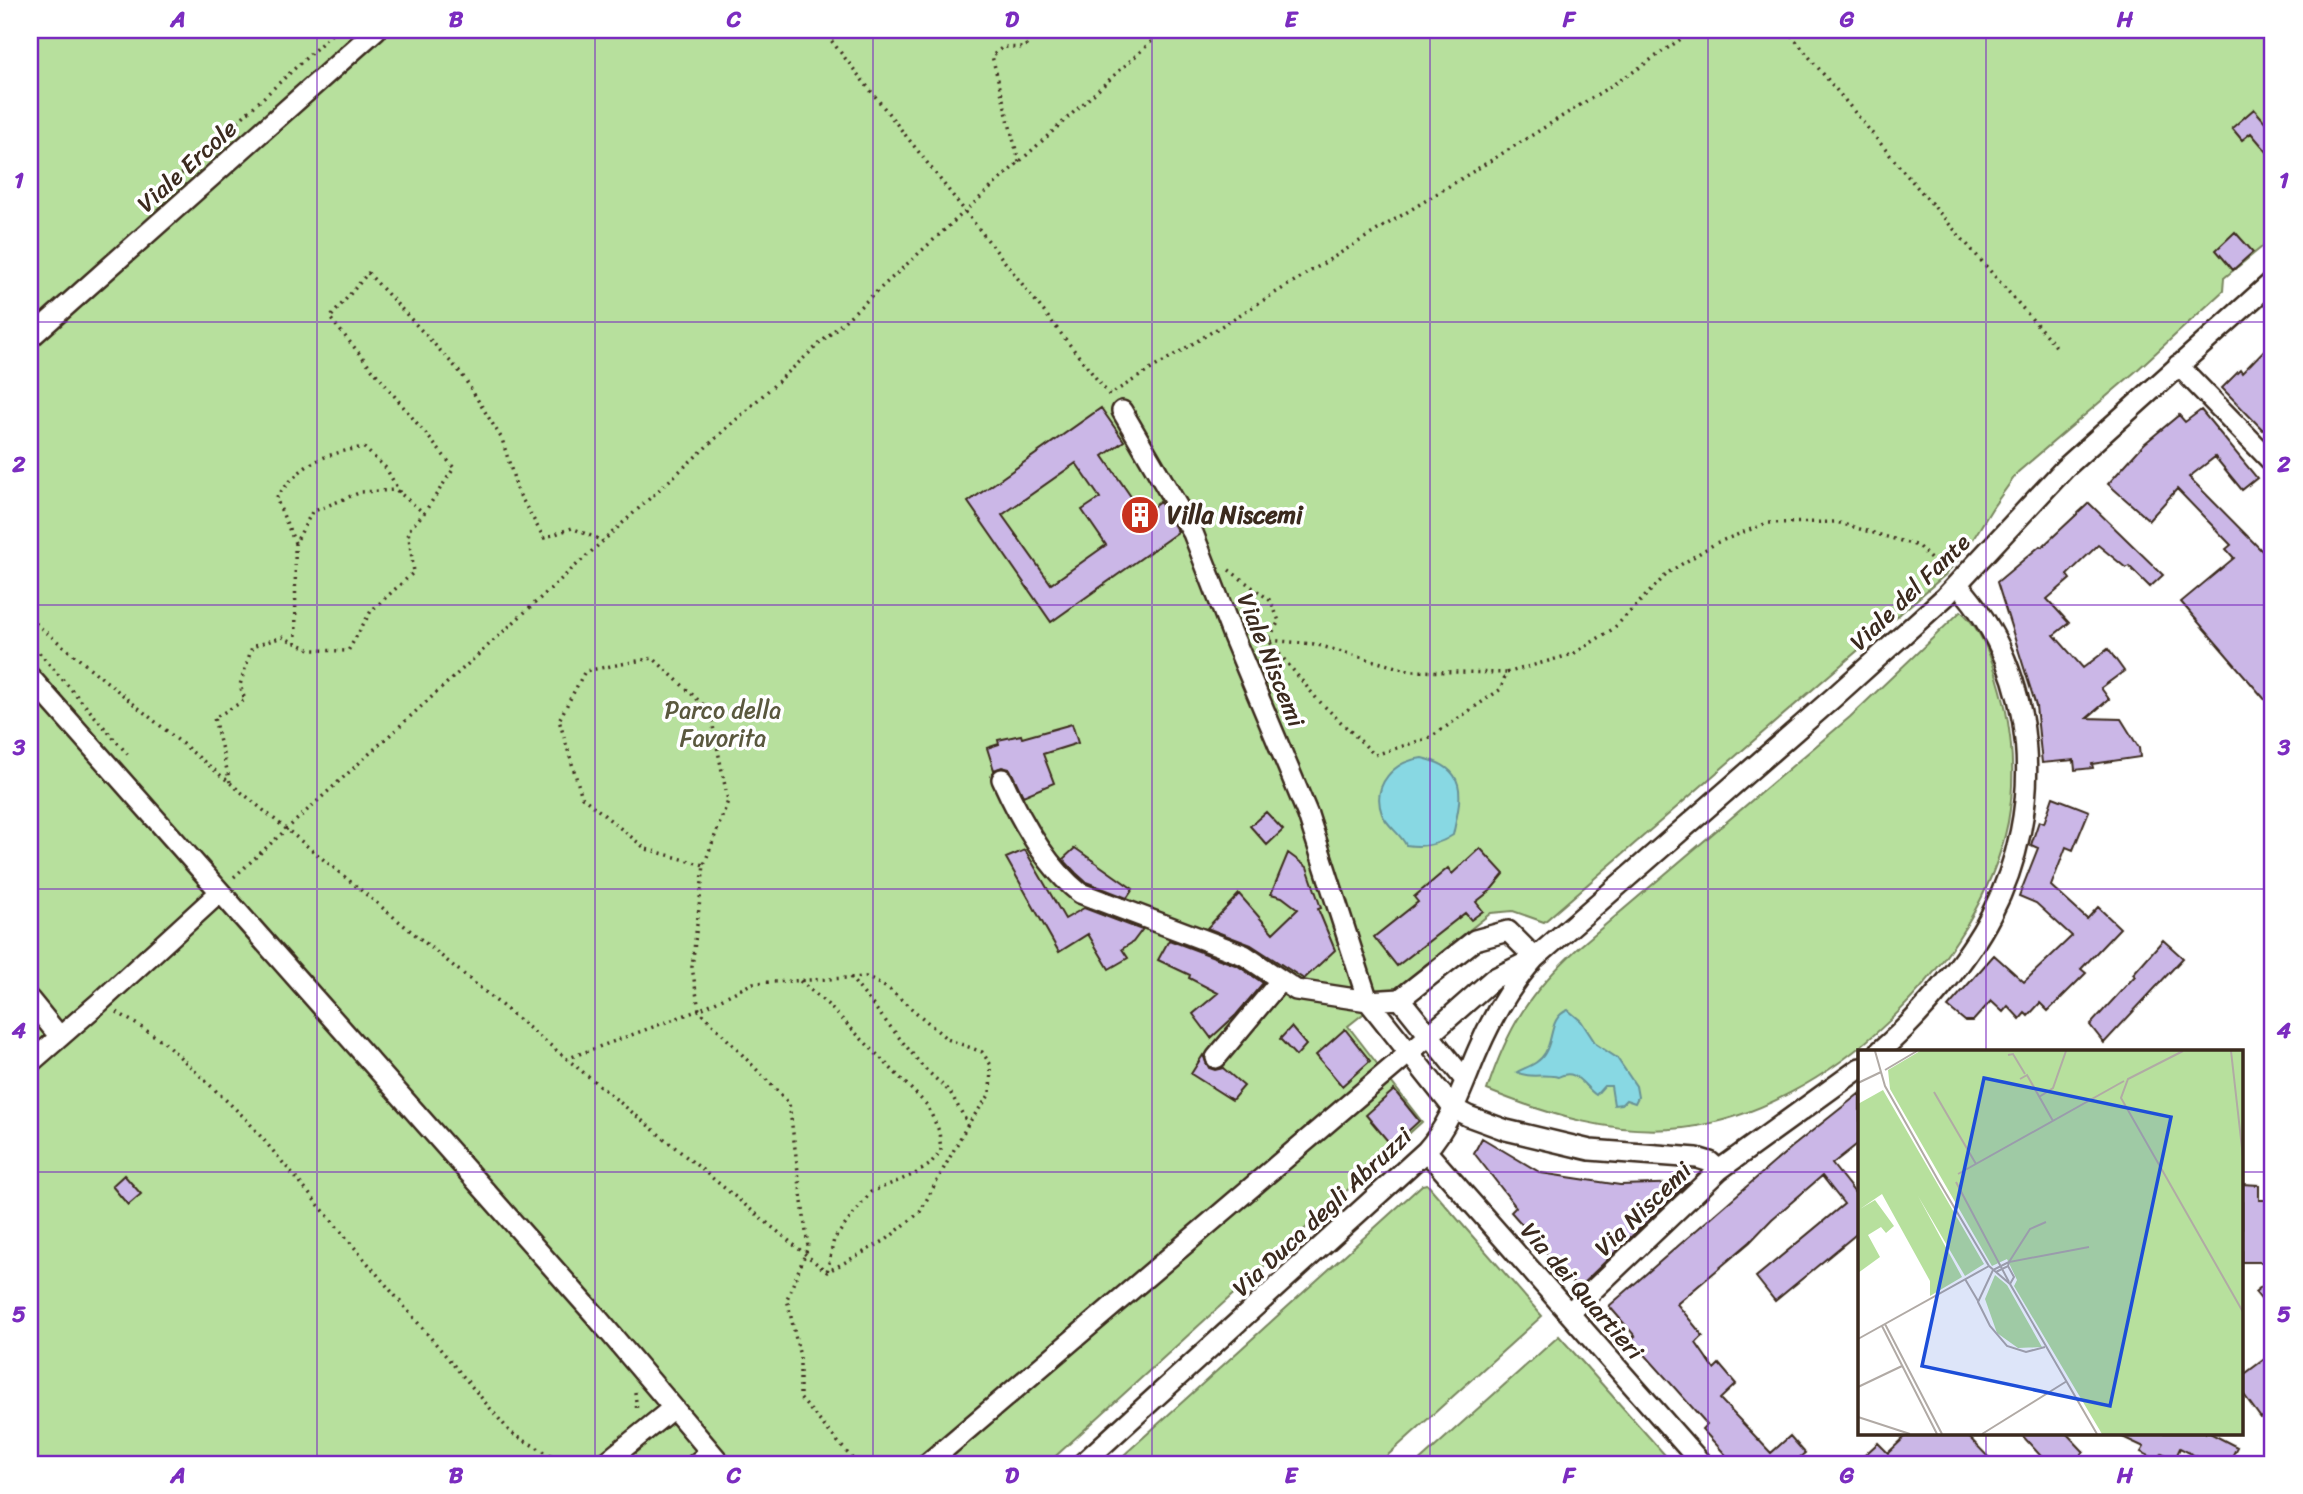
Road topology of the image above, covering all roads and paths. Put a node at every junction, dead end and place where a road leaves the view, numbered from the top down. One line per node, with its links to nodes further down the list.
1 (336, 30): 9 (path)
2 (376, 30): 12 (street, Viale Ercole)
3 (823, 30): 10 (path)
4 (1038, 30): 8 (path)
5 (1164, 30): 8 (path)
6 (1694, 30): 15 (path)
7 (1787, 30): 13 (path)
8 (1019, 162): 10 (path)
9 (155, 198)
10 (965, 211): 15 (path); 20 (path)
11 (2273, 281): 14 (street, Viale del Fante)
12 (30, 338)
13 (2059, 350)
14 (2178, 365): 17 (street); 23 (street, Viale del Fante)
15 (1109, 395): 16 (path)
16 (1122, 411): 27 (street, Viale Niscemi)
17 (2273, 463)
18 (401, 495): 19 (path); 21 (path); 21 (path)
19 (424, 513): 20 (path); 26 (path)
20 (603, 541): 32 (path)
21 (295, 544): 26 (path)
22 (1220, 563): 25 (path)
23 (1952, 580): 28 (path); 35 (street, Viale del Fante); 47 (street)
24 (30, 619): 31 (path)
25 (1268, 640): 27 (path); 28 (path); 28 (path)
26 (296, 643): 31 (path)
27 (1239, 648): 42 (street, Viale Niscemi)
28 (1506, 673)
29 (30, 677): 34 (street)
30 (1002, 779): 39 (street)
31 (230, 783): 32 (path)
32 (286, 830): 34 (path); 50 (path)
33 (704, 865): 33 (path); 44 (path)
34 (219, 893): 43 (street); 62 (street)
35 (1570, 925): 36 (street, Via Duca degli Abruzzi)
36 (1535, 958): 40 (street); 45 (street); 53 (street, Via Duca degli Abruzzi)
37 (849, 977): 38 (path); 55 (path); 55 (path)
38 (798, 979): 44 (path); 59 (path)
39 (1281, 980): 42 (street); 49 (street)
40 (1400, 999): 42 (street); 45 (street)
41 (30, 1000): 46 (street)
42 (1368, 1001): 48 (street)
43 (100, 1002): 46 (street); 64 (path)
44 (699, 1010): 50 (path); 58 (path)
45 (1428, 1036): 48 (street); 53 (street)
46 (60, 1037): 51 (street)
47 (1881, 1050)
48 (1409, 1053): 54 (street); 67 (street)
49 (1216, 1058)
50 (566, 1059): 58 (path)
51 (30, 1063)
52 (1858, 1069): 57 (street, Via Niscemi)
53 (1465, 1080): 54 (street, Via Duca degli Abruzzi)
54 (1453, 1108): 56 (street, Via Duca degli Abruzzi); 57 (street)
55 (968, 1124): 59 (path)
56 (1426, 1151): 60 (street, Via dei Quartieri); 68 (street, Via Duca degli Abruzzi)
57 (1719, 1170): 60 (street, Via Niscemi)
58 (805, 1254): 59 (path); 66 (path)
59 (827, 1272)
60 (1569, 1313): 69 (street, Via dei Quartieri)
61 (635, 1391): 63 (path)
62 (673, 1408): 64 (street); 65 (street)
63 (638, 1415)
64 (600, 1459)
65 (709, 1460)
66 (857, 1464)
67 (927, 1464)
68 (1082, 1464)
69 (1702, 1464)

